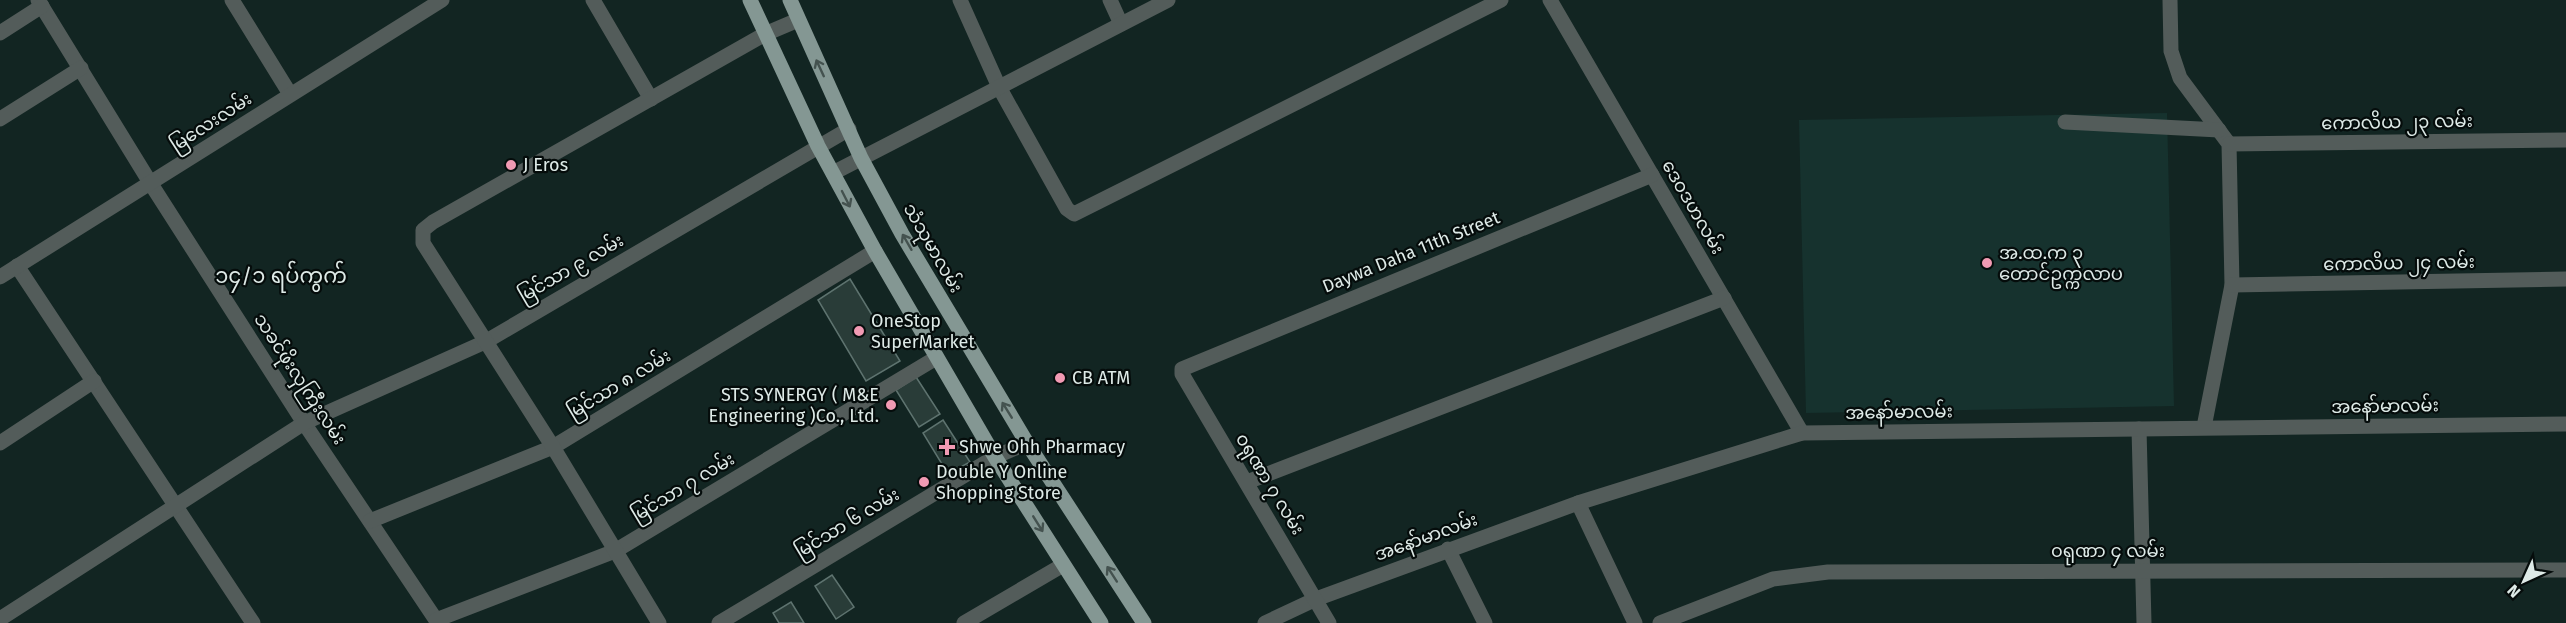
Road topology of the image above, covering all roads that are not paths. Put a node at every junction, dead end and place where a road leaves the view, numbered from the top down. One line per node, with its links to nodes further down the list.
1 (232, 0): 20 (street)
2 (442, 0): 13 (street, မြလေးလမ်း)
3 (593, 0): 21 (street)
4 (750, 0): 17 (main road)
5 (790, 0): 14 (main road, သံသုမာလမ်း)
6 (960, 0): 19 (street)
7 (1110, 0): 15 (street)
8 (1168, 0): 15 (street)
9 (1501, 0): 19 (street)
10 (1550, 0): 31 (street, ဒေဝဒဟလမ်း)
11 (2170, 0): 25 (street)
12 (40, 3): 16 (street); 18 (street, သခင်ဖိုးလှကြီးလမ်း)
13 (424, 5): 20 (street, မြလေးလမ်း)
14 (798, 20): 17 (street); 24 (main road, သံသုမာလမ်း, one-way to 14)
15 (1121, 24): 19 (street)
16 (0, 33)
17 (765, 34): 21 (street); 28 (main road)
18 (81, 68): 22 (street); 32 (street, သခင်ဖိုးလှကြီးလမ်း)
19 (999, 87): 29 (street)
20 (290, 94): 32 (street, မြလေးလမ်း)
21 (651, 99): 39 (street)
22 (0, 119)
23 (2065, 122): 25 (street)
24 (849, 129): 28 (street, မြင်သာ ၉ လမ်း); 29 (main road, သံသုမာလမ်း)
25 (2219, 130): 27 (street)
26 (2566, 140): 27 (street, ကောလိယ ၂၃ လမ်း)
27 (2229, 144): 37 (street)
28 (818, 146): 30 (main road); 39 (street, မြင်သာ ၉ လမ်း)
29 (861, 158): 30 (street); 49 (main road, သံသုမာလမ်း, one-way to 29)
30 (833, 173): 33 (main road, one-way to 33)
31 (1652, 175): 38 (street, ဒေဝဒဟလမ်း); 41 (street, Daywa Daha 11th Street)
32 (151, 184): 34 (street, မြလေးလမ်း); 43 (street, သခင်ဖိုးလှကြီးလမ်း)
33 (875, 251): 40 (main road); 50 (street, မြင်သာ ၈ လမ်း)
34 (17, 266): 35 (street, မြလေးလမ်း); 42 (street)
35 (0, 277)
36 (2566, 279): 37 (street, ကောလိယ ၂၄ လမ်း)
37 (2232, 285): 45 (street)
38 (1724, 298): 47 (street, ဒေဝဒဟလမ်း); 52 (street)
39 (485, 342): 43 (street, မြင်သာ ၉ လမ်း); 50 (street)
40 (936, 358): 51 (main road); 57 (street, မြင်သာ ၇ လမ်း)
41 (1185, 366): 52 (street, ၀ရုဏာ ၇ လမ်း)
42 (94, 381): 48 (street); 54 (street)
43 (304, 423): 54 (street, မြင်သာ ၉ လမ်း); 55 (street, သခင်ဖိုးလှကြီးလမ်း)
44 (2566, 424): 45 (street, အနော်မာလမ်း)
45 (2204, 427): 46 (street, အနော်မာလမ်း)
46 (2139, 429): 47 (street, အနော်မာလမ်း); 59 (street)
47 (1802, 433): 53 (street, အနော်မာလမ်း)
48 (0, 443)
49 (1027, 443): 51 (street, မြင်သာ ၆ လမ်း); 69 (main road, သံသုမာလမ်း, one-way to 49)
50 (553, 447): 55 (street, မြင်သာ ၈ လမ်း); 57 (street)
51 (995, 457): 58 (main road, one-way to 58); 66 (street, မြင်သာ ၆ လမ်း)
52 (1247, 482): 61 (street, ၀ရုဏာ ၇ လမ်း)
53 (1578, 503): 56 (street, အနော်မာလမ်း); 73 (street)
54 (176, 507): 62 (street, မြင်သာ ၉ လမ်း); 64 (street)
55 (370, 521): 63 (street, သခင်ဖိုးလှကြီးလမ်း)
56 (1448, 549): 61 (street, အနော်မာလမ်း); 72 (street)
57 (615, 551): 63 (street, မြင်သာ ၇ လမ်း); 65 (street)
58 (1063, 565): 67 (street); 68 (main road)
59 (2143, 570): 60 (street, ၀ရုဏာ ၄ လမ်း); 74 (street, ၀ရုဏာ ၄ လမ်း); 75 (street)
60 (2566, 570)
61 (1316, 599): 70 (street, အနော်မာလမ်း); 71 (street, ၀ရုဏာ ၇ လမ်း)
62 (0, 619)
63 (437, 622)
64 (253, 623)
65 (658, 623)
66 (719, 623)
67 (964, 623)
68 (1101, 623)
69 (1144, 623)
70 (1265, 623)
71 (1329, 623)
72 (1485, 623)
73 (1635, 623)
74 (1660, 623)
75 (2145, 623)

